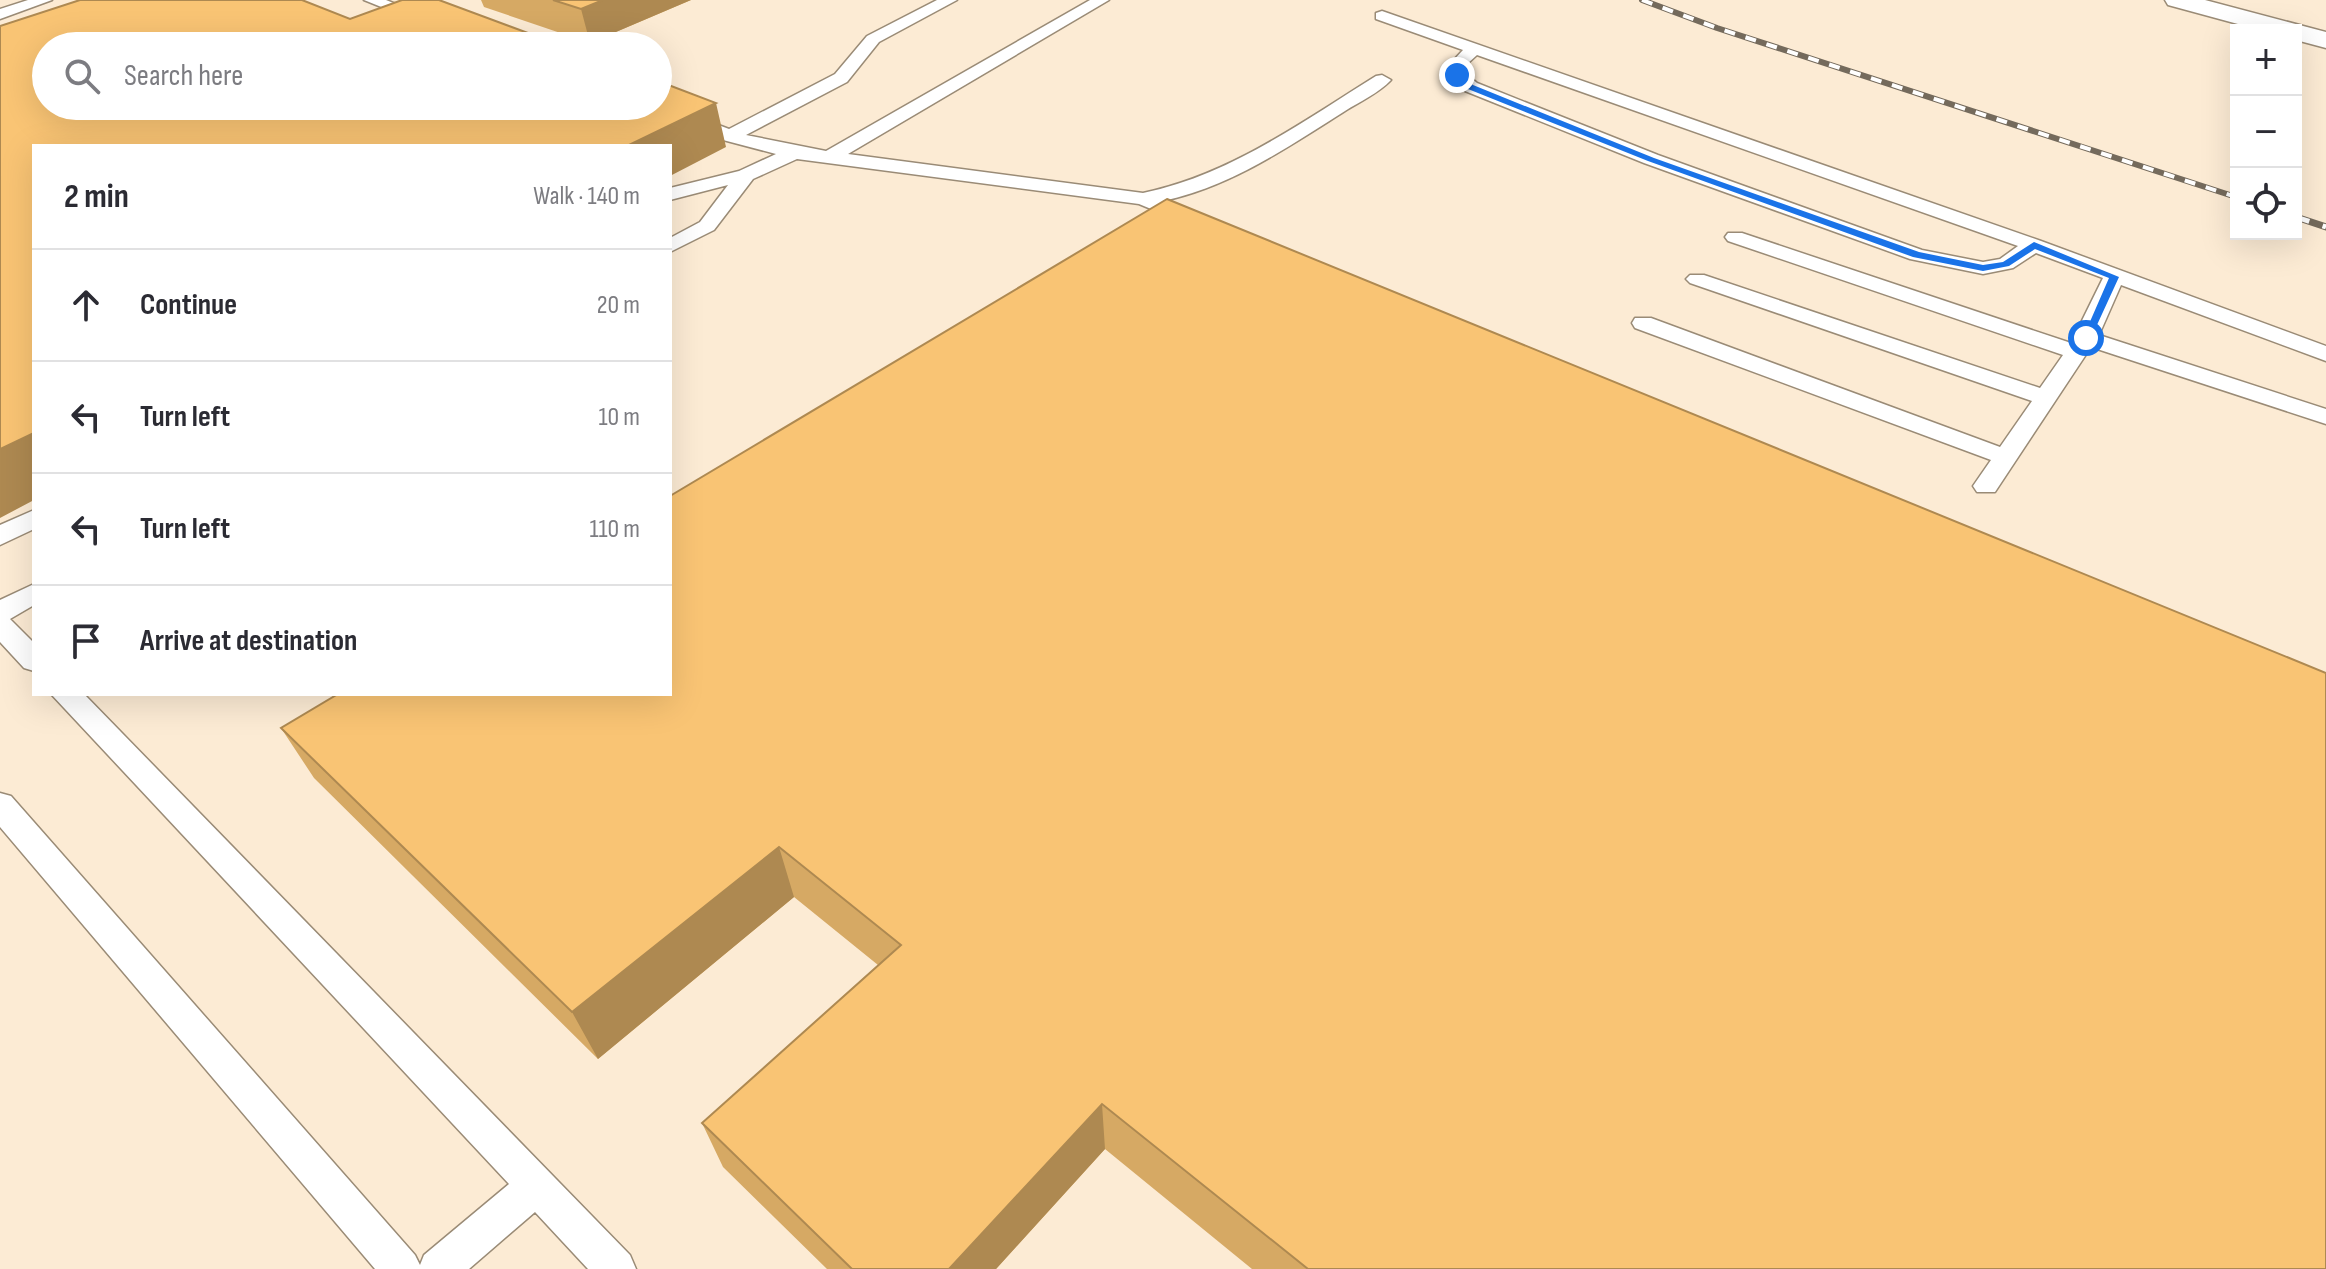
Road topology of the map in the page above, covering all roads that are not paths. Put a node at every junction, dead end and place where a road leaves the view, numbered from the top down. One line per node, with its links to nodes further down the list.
1 (44, 0): 8 (lane)
2 (372, 0): 7 (lane)
3 (949, 0): 17 (lane)
4 (1101, 0): 19 (lane)
5 (2177, 0): 10 (street)
6 (427, 4): 7 (lane)
7 (405, 13): 11 (lane)
8 (0, 14)
9 (1382, 16): 14 (lane)
10 (2267, 24)
11 (456, 32)
12 (2302, 34): 13 (street)
13 (2326, 40)
14 (1474, 48): 26 (lane); 26 (lane)
15 (1382, 80): 22 (lane)
16 (672, 114): 17 (lane)
17 (729, 136): 18 (lane)
18 (795, 153): 19 (lane); 20 (lane)
19 (830, 157): 22 (lane)
20 (746, 175): 21 (lane); 25 (lane)
21 (672, 194)
22 (1143, 199): 23 (lane)
23 (1216, 230)
24 (1735, 237): 30 (lane)
25 (672, 245)
26 (2034, 245): 27 (lane)
27 (2114, 277): 30 (lane); 31 (lane)
28 (1697, 279): 32 (lane)
29 (1643, 323): 34 (lane)
30 (2081, 345): 32 (lane); 33 (lane)
31 (2326, 354)
32 (2046, 398): 34 (lane)
33 (2326, 417)
34 (2005, 457): 35 (lane)
35 (1986, 486)
36 (32, 519): 37 (lane)
37 (0, 536)
38 (32, 594): 39 (lane)
39 (0, 612)
40 (0, 625): 41 (lane)
41 (32, 659)
42 (68, 696): 44 (lane)
43 (0, 805): 45 (lane)
44 (537, 1186): 46 (lane); 47 (lane)
45 (401, 1269)
46 (438, 1269)
47 (616, 1269)

